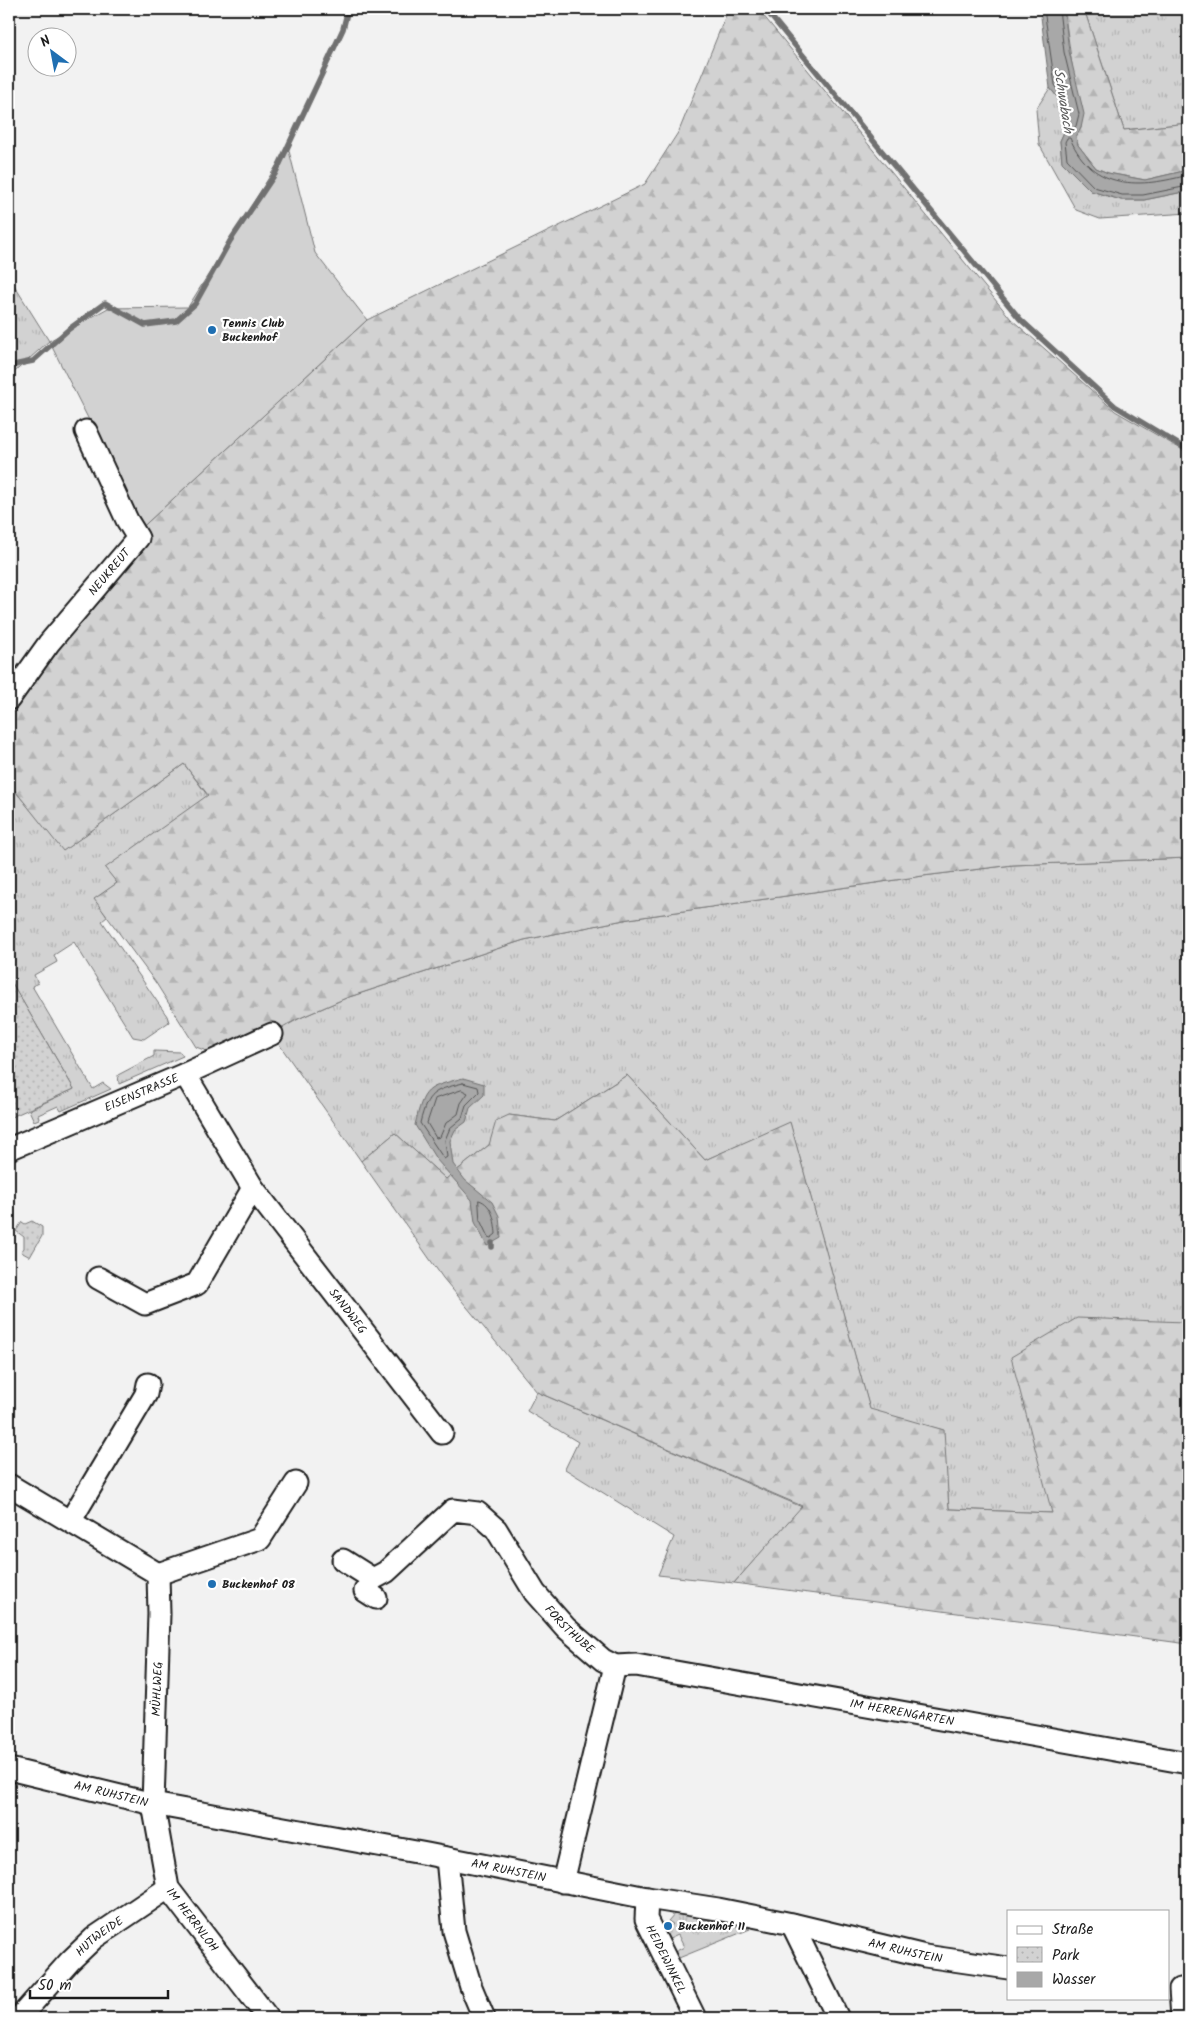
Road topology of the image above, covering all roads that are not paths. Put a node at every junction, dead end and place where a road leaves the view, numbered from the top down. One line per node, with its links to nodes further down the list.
1 (86, 431): 2 (street, NEUKREUT)
2 (9, 699)
3 (272, 1034): 4 (street, EISENSTRASSE)
4 (185, 1074): 5 (street, EISENSTRASSE); 6 (street, SANDWEG)
5 (9, 1149)
6 (253, 1188): 7 (street); 9 (street, SANDWEG)
7 (98, 1278)
8 (148, 1384): 12 (street)
9 (442, 1433)
10 (296, 1483): 14 (street)
11 (9, 1485): 12 (street)
12 (70, 1520): 14 (street)
13 (343, 1560): 15 (street, FORSTHUBE)
14 (158, 1574): 18 (street, MÜHLWEG)
15 (615, 1666): 16 (street, IM HERRENGARTEN); 20 (street)
16 (1188, 1763)
17 (9, 1769): 18 (street, AM RUHSTEIN)
18 (153, 1804): 19 (street, AM RUHSTEIN); 21 (street, IM HERRNLOH)
19 (447, 1858): 20 (street, AM RUHSTEIN); 28 (street)
20 (563, 1882): 22 (street, AM RUHSTEIN)
21 (168, 1888): 26 (street, HUTWEIDE); 27 (street, IM HERRNLOH)
22 (647, 1898): 23 (street, AM RUHSTEIN); 29 (street, HEIDEWINKEL)
23 (792, 1924): 24 (street, AM RUHSTEIN); 30 (street)
24 (1007, 1968)
25 (1179, 1988): 31 (street)
26 (19, 2018)
27 (268, 2018)
28 (484, 2018)
29 (695, 2018)
30 (838, 2018)
31 (1182, 2018)

